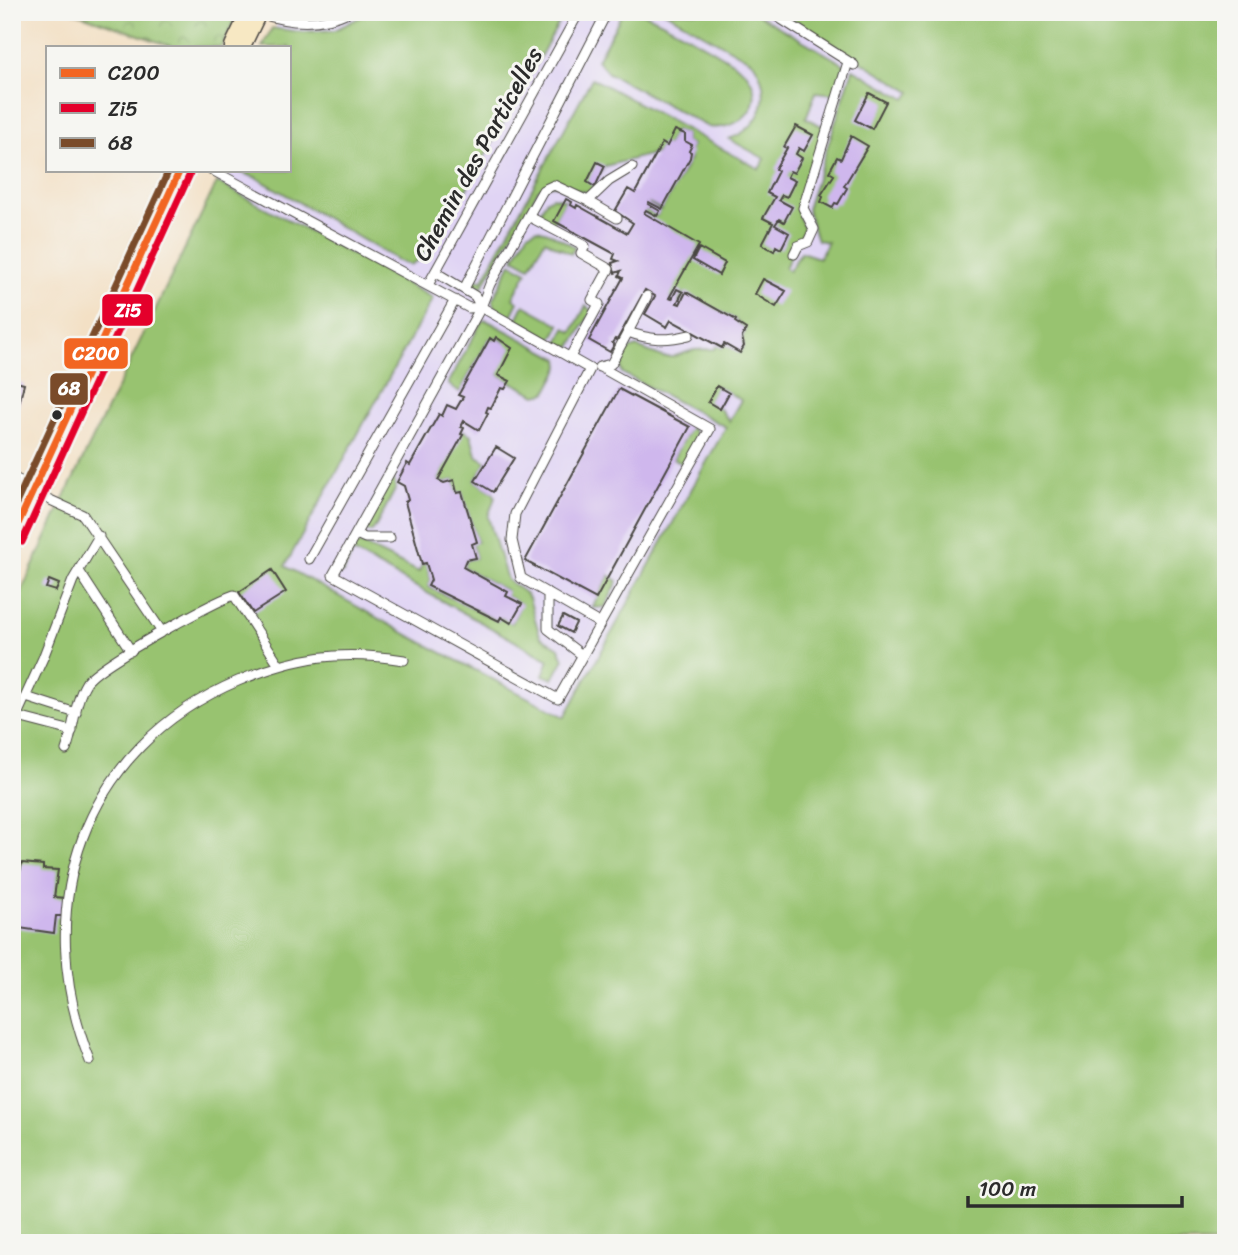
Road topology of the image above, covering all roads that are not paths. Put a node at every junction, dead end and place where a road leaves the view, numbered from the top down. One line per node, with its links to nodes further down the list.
1 (255, 12): 2 (lane); 6 (main road)
2 (348, 12)
3 (579, 12): 14 (lane, Chemin des Particelles)
4 (607, 12): 16 (lane)
5 (770, 12): 13 (lane)
6 (238, 46)
7 (632, 167): 10 (lane)
8 (179, 172): 24 (main road)
9 (216, 172): 15 (lane, Chemin des Particelles)
10 (588, 201): 11 (lane); 12 (lane)
11 (528, 216): 19 (lane); 22 (lane)
12 (617, 218)
13 (794, 254)
14 (435, 272): 15 (lane, Chemin des Particelles); 16 (lane)
15 (428, 285): 18 (lane)
16 (464, 289): 19 (lane)
17 (647, 296): 20 (lane)
18 (455, 300): 19 (lane); 29 (lane)
19 (481, 307): 22 (lane); 25 (lane)
20 (628, 332): 21 (lane); 23 (lane)
21 (689, 335)
22 (570, 357): 23 (lane)
23 (595, 368): 31 (lane); 32 (lane)
24 (23, 487): 26 (lane); 27 (main road)
25 (356, 534): 28 (lane); 35 (lane)
26 (99, 536): 30 (lane); 33 (lane)
27 (12, 538)
28 (390, 538)
29 (309, 559)
30 (79, 571): 34 (lane); 38 (lane)
31 (548, 593): 32 (lane); 35 (lane)
32 (599, 622): 35 (lane)
33 (162, 632): 34 (lane); 37 (lane)
34 (131, 652): 39 (lane)
35 (582, 654)
36 (404, 660): 37 (lane)
37 (279, 666): 43 (lane)
38 (26, 697): 39 (lane); 40 (lane)
39 (76, 713): 41 (lane)
40 (15, 721): 41 (lane)
41 (72, 731): 42 (lane)
42 (66, 750)
43 (90, 1061)

